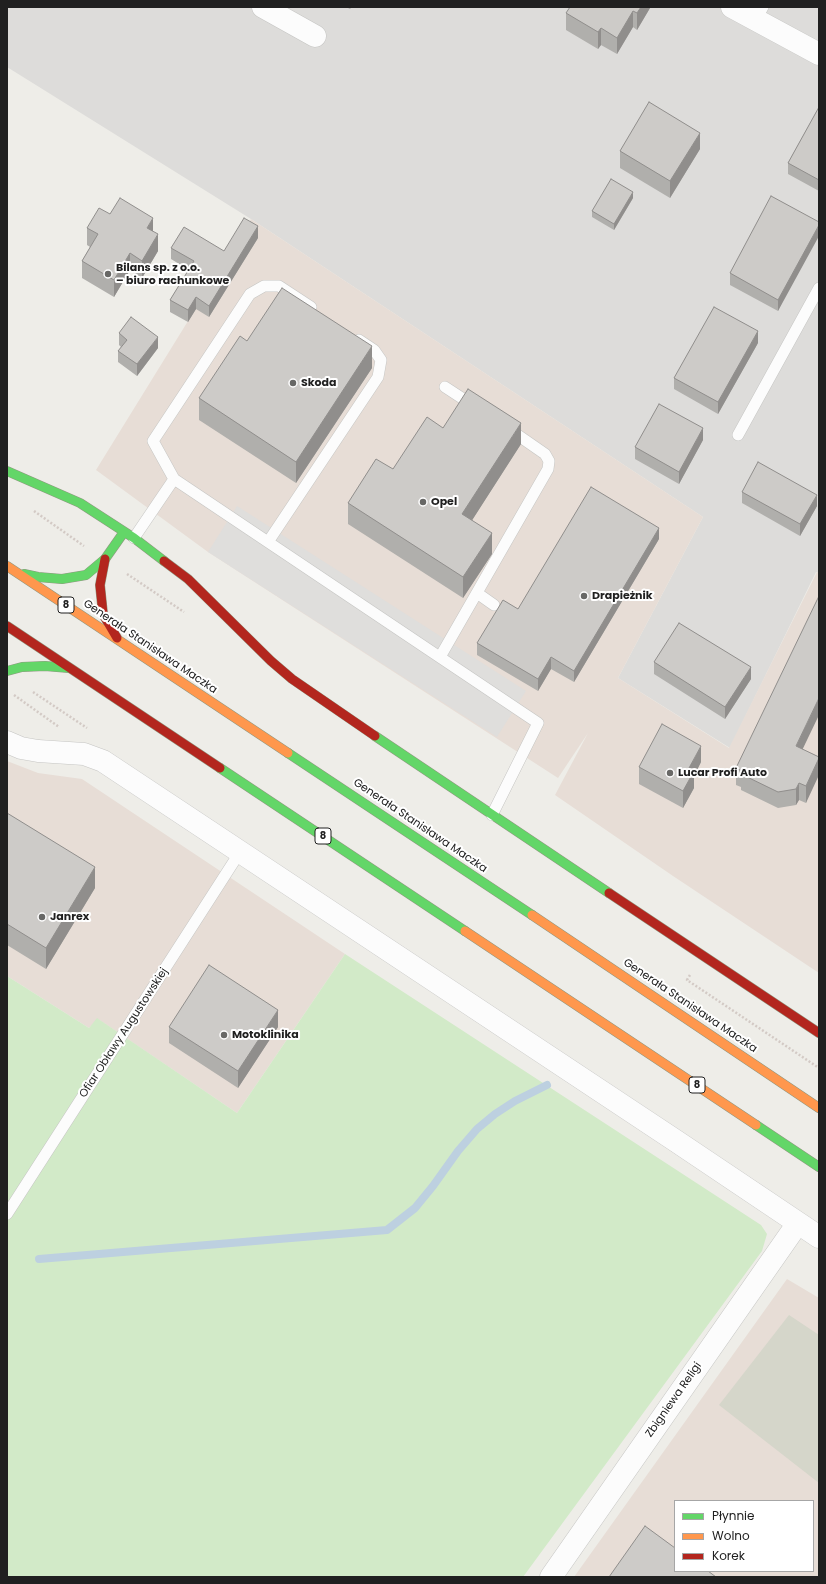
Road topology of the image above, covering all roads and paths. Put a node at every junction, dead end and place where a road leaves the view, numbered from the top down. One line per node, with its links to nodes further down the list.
1 (262, 7): 4 (street)
2 (732, 7): 3 (street)
3 (760, 14): 5 (street)
4 (315, 36)
5 (819, 54)
6 (819, 288): 12 (lane)
7 (318, 312): 14 (lane)
8 (349, 333): 17 (lane)
9 (445, 388): 10 (lane)
10 (485, 414)
11 (499, 422): 23 (lane)
12 (738, 435)
13 (7, 471): 16 (main road)
14 (174, 479): 16 (lane); 17 (lane)
15 (32, 510): 18 (path)
16 (129, 535): 19 (main road); 32 (main road)
17 (268, 542): 28 (lane)
18 (90, 549)
19 (105, 559): 22 (main road); 27 (main road)
20 (7, 566): 22 (main road, Generała Stanisława Maczka / 8)
21 (122, 570): 25 (path)
22 (16, 571): 27 (main road, Generała Stanisława Maczka / 8)
23 (477, 593): 24 (lane); 28 (lane)
24 (494, 605)
25 (188, 615)
26 (7, 626): 29 (main road, 8)
27 (117, 639): 37 (main road, Generała Stanisława Maczka / 8)
28 (440, 657): 32 (lane)
29 (70, 668): 30 (main road); 38 (main road, 8)
30 (7, 671)
31 (7, 742): 33 (street)
32 (492, 815): 35 (main road)
33 (240, 852): 39 (lane, Ofiar Obławy Augustowskiej); 40 (street)
34 (694, 970): 36 (path)
35 (819, 1033)
36 (819, 1068)
37 (819, 1108)
38 (819, 1167)
39 (7, 1214)
40 (798, 1223): 41 (street); 42 (street, Zbigniewa Religi)
41 (819, 1237)
42 (551, 1577)

